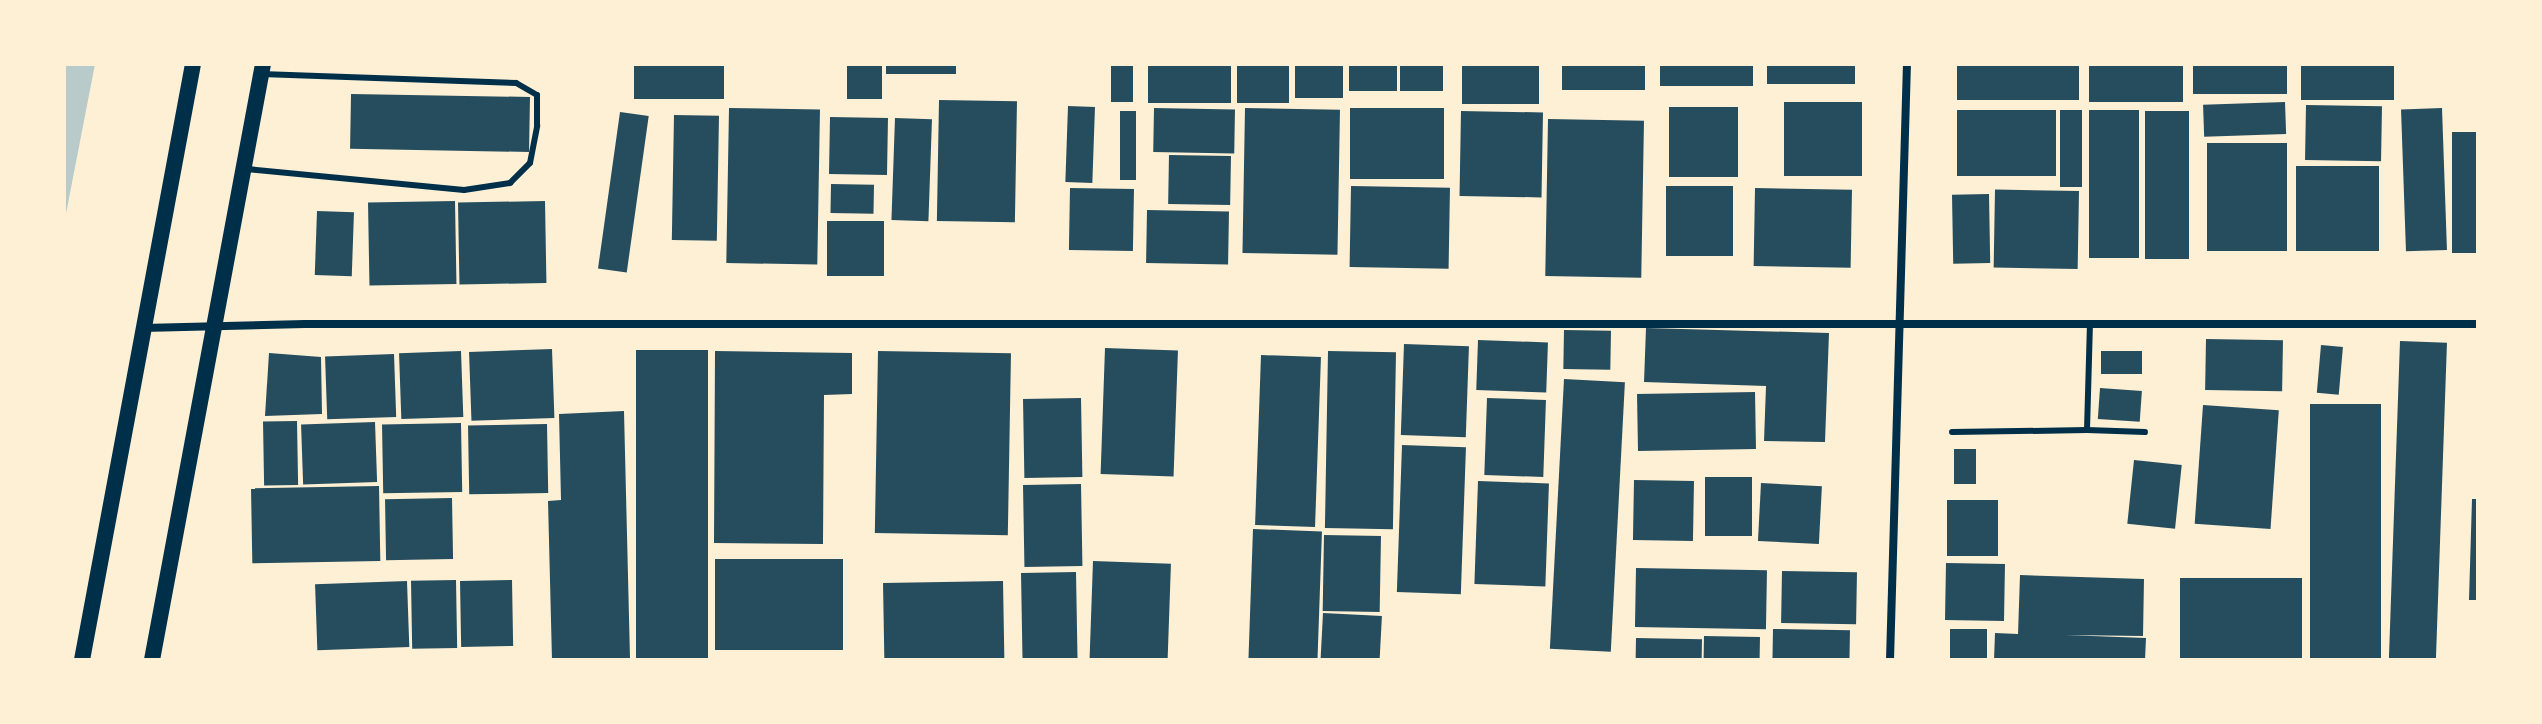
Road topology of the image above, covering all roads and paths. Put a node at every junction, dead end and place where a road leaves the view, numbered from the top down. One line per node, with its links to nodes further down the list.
1 (193, 64): 9 (main road)
2 (1907, 64): 6 (street)
3 (262, 69): 4 (main road); 4 (lane)
4 (243, 169): 8 (main road)
5 (2478, 324): 7 (street)
6 (1900, 325): 7 (street); 8 (street); 15 (street)
7 (2090, 325): 10 (lane)
8 (214, 327): 9 (street); 14 (main road)
9 (143, 328): 13 (main road)
10 (2087, 430): 11 (lane); 12 (lane)
11 (1952, 432)
12 (2145, 432)
13 (82, 660)
14 (152, 660)
15 (1890, 660)

